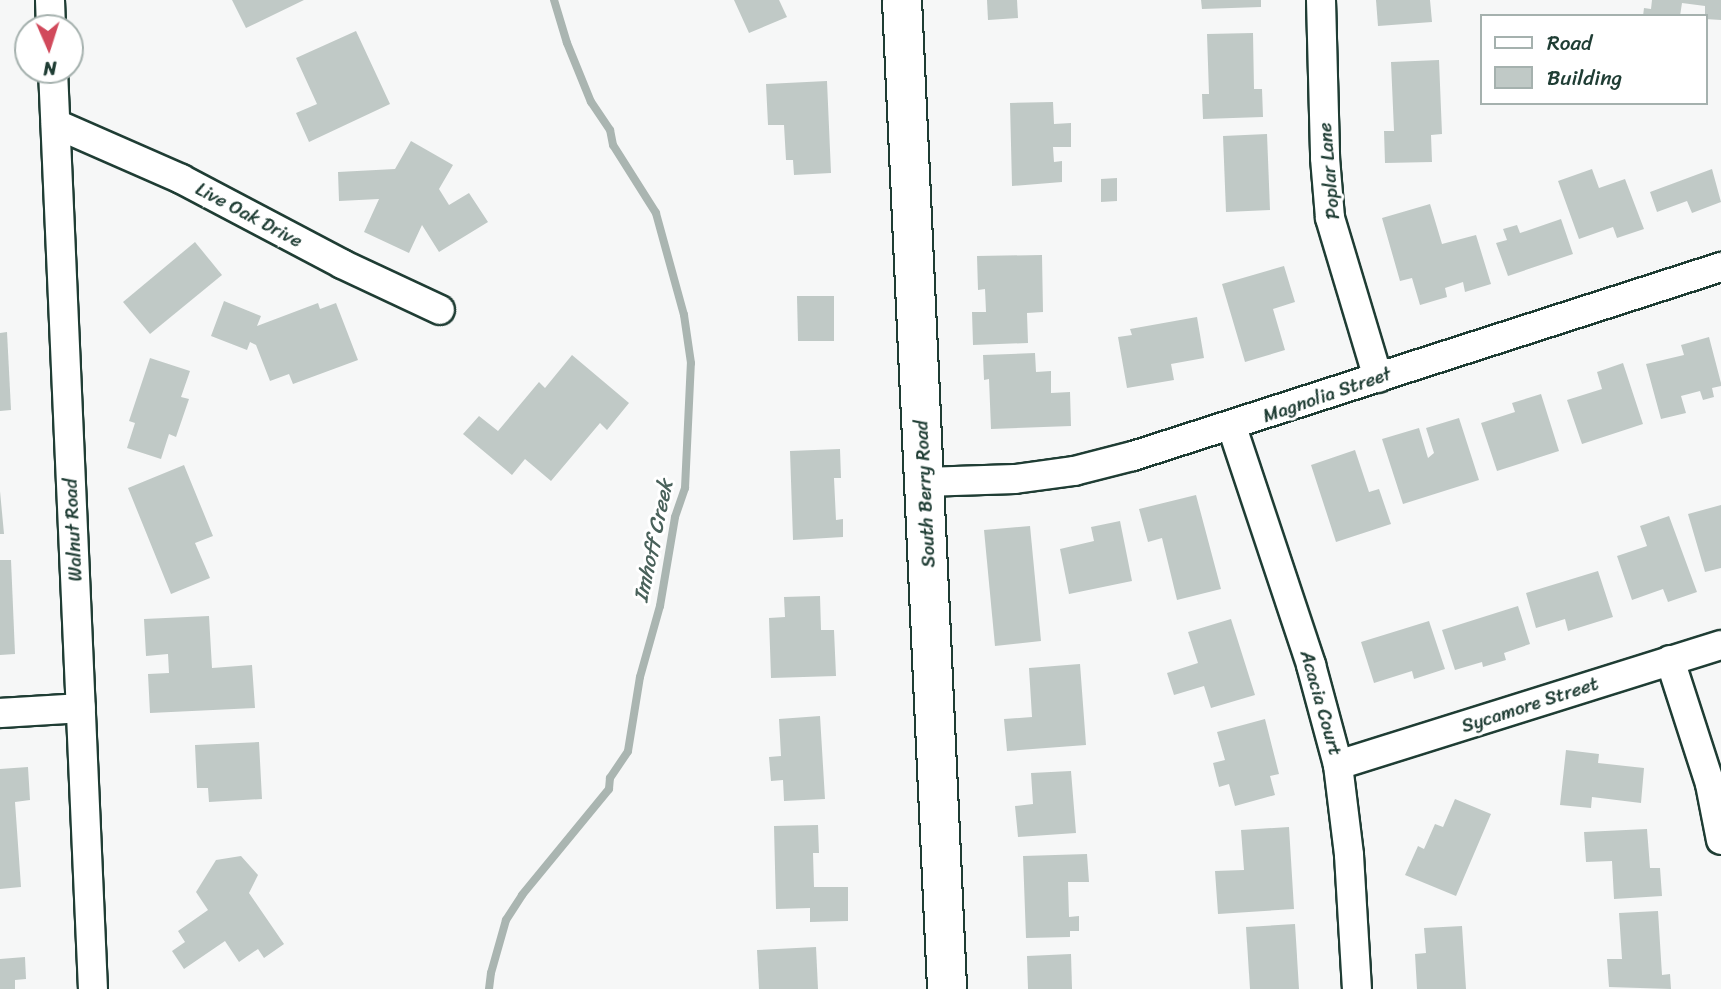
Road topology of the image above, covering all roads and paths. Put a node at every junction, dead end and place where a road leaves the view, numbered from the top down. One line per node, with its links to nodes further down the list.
1 (902, 0): 9 (street, South Berry Road)
2 (1321, 0): 7 (street, Poplar Lane)
3 (54, 84): 4 (street, Walnut Road)
4 (55, 124): 6 (street, Live Oak Drive); 12 (street, Walnut Road)
5 (1721, 267): 7 (street, Magnolia Street)
6 (440, 310)
7 (1378, 378): 8 (street, Magnolia Street)
8 (1232, 427): 9 (street, Magnolia Street); 14 (street, Acacia Court)
9 (924, 482): 17 (street, South Berry Road)
10 (1721, 646): 11 (street, Sycamore Street)
11 (1670, 660): 14 (street, Sycamore Street); 15 (street)
12 (81, 708): 13 (street); 16 (street, Walnut Road)
13 (0, 713)
14 (1338, 765): 18 (street, Acacia Court)
15 (1721, 840)
16 (93, 989)
17 (947, 989)
18 (1357, 989)

